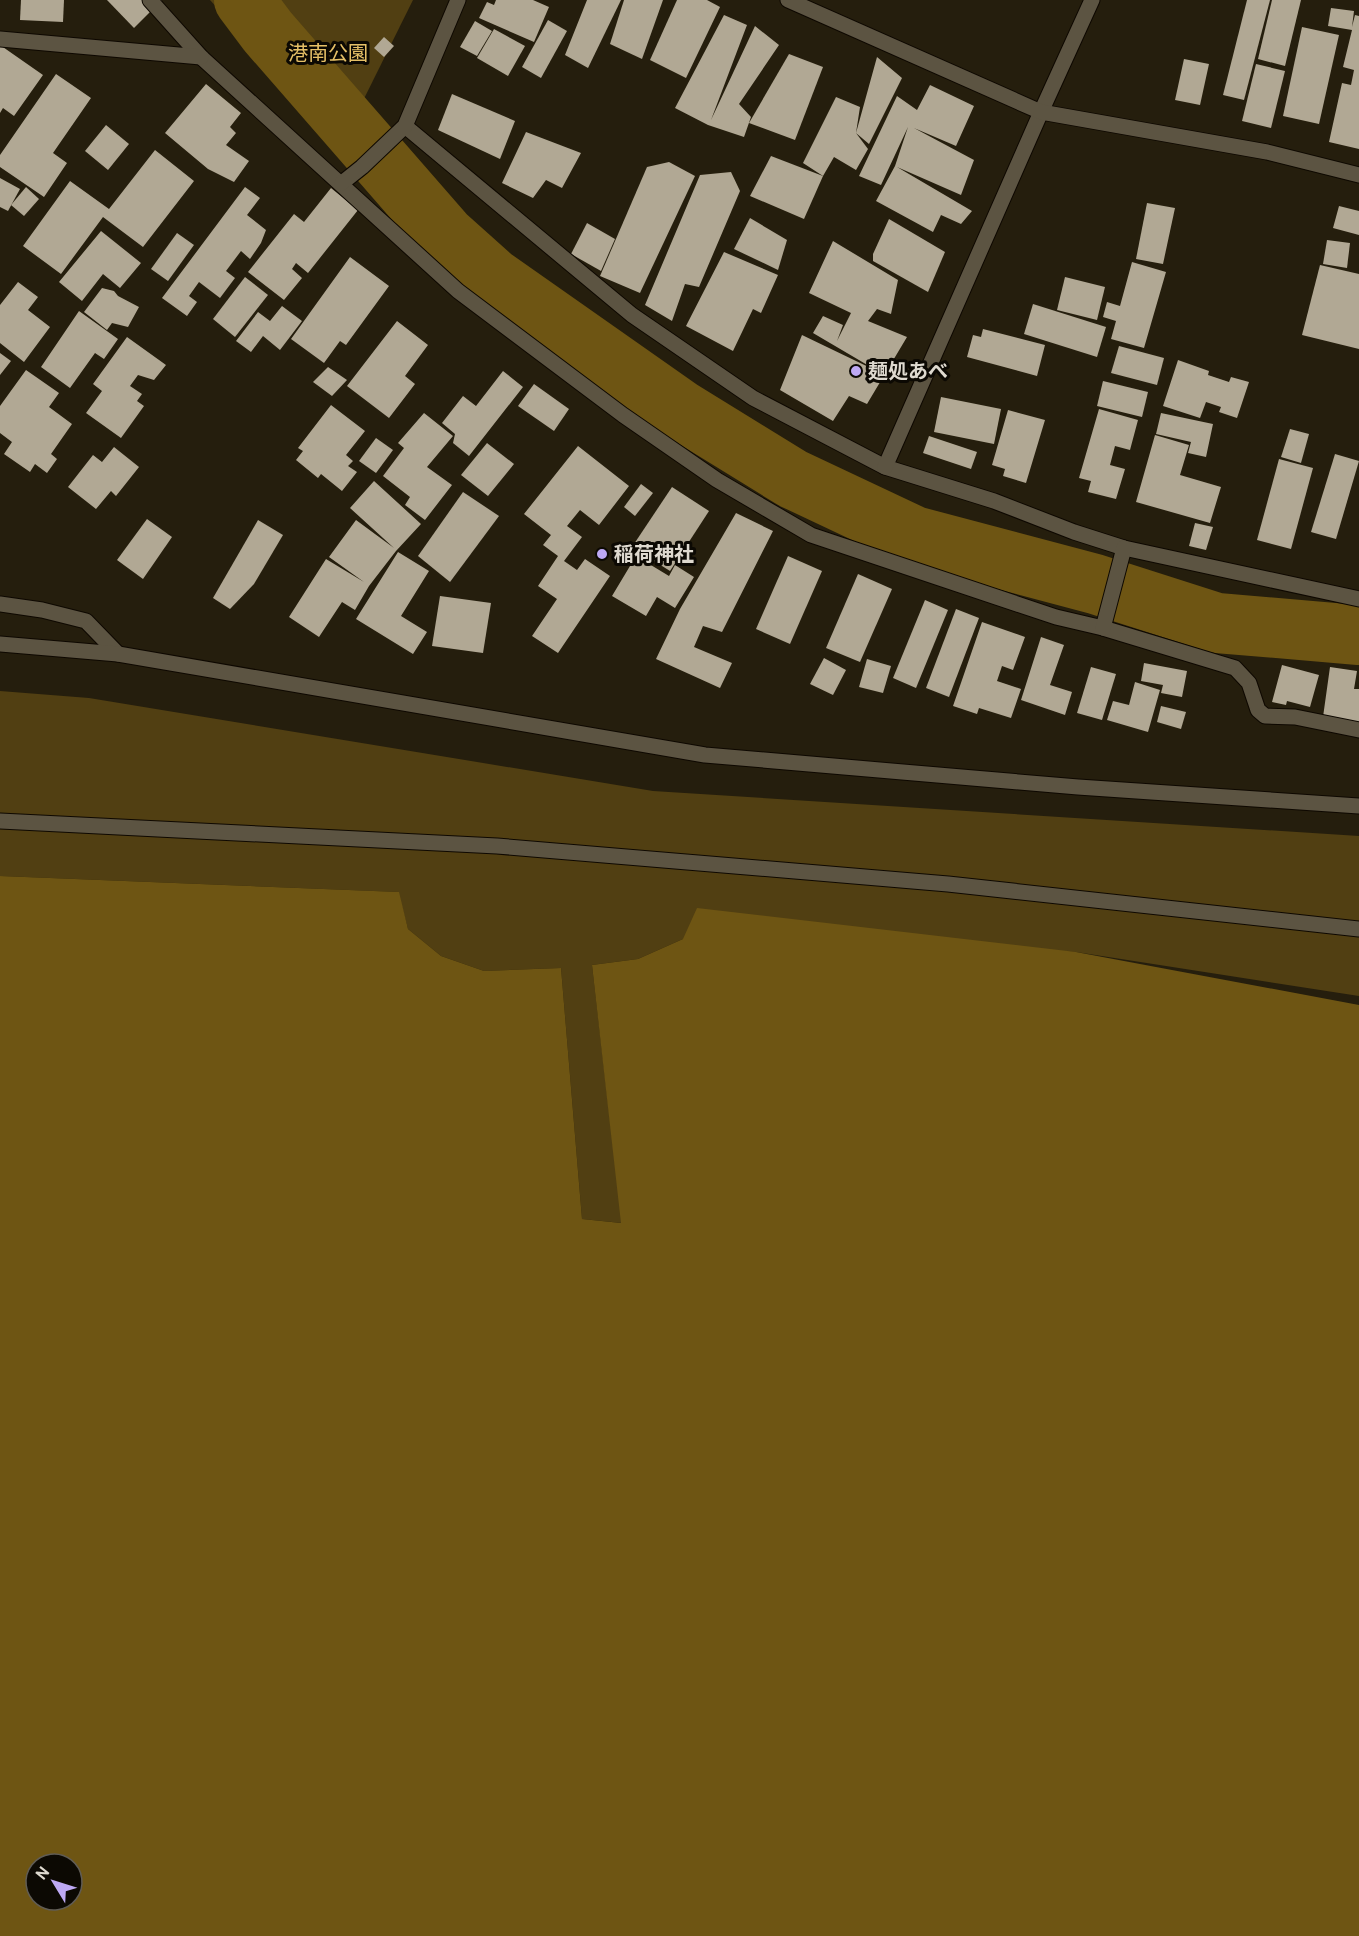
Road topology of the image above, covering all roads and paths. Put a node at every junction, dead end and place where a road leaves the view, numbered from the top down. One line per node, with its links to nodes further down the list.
1 (150, 0): 6 (street)
2 (458, 0): 8 (street)
3 (788, 0): 7 (street)
4 (1092, 0): 7 (street)
5 (0, 39): 6 (street)
6 (201, 57): 10 (street)
7 (1041, 112): 9 (street); 11 (street)
8 (405, 126): 10 (street); 11 (street)
9 (1359, 175)
10 (342, 183): 15 (street)
11 (885, 467): 12 (street)
12 (1124, 548): 13 (street); 15 (street)
13 (1359, 599)
14 (0, 604): 17 (street)
15 (1103, 628): 18 (street)
16 (0, 644): 17 (street)
17 (118, 654): 19 (street)
18 (1359, 730)
19 (1359, 806)
20 (0, 821): 21 (street)
21 (1359, 928)

